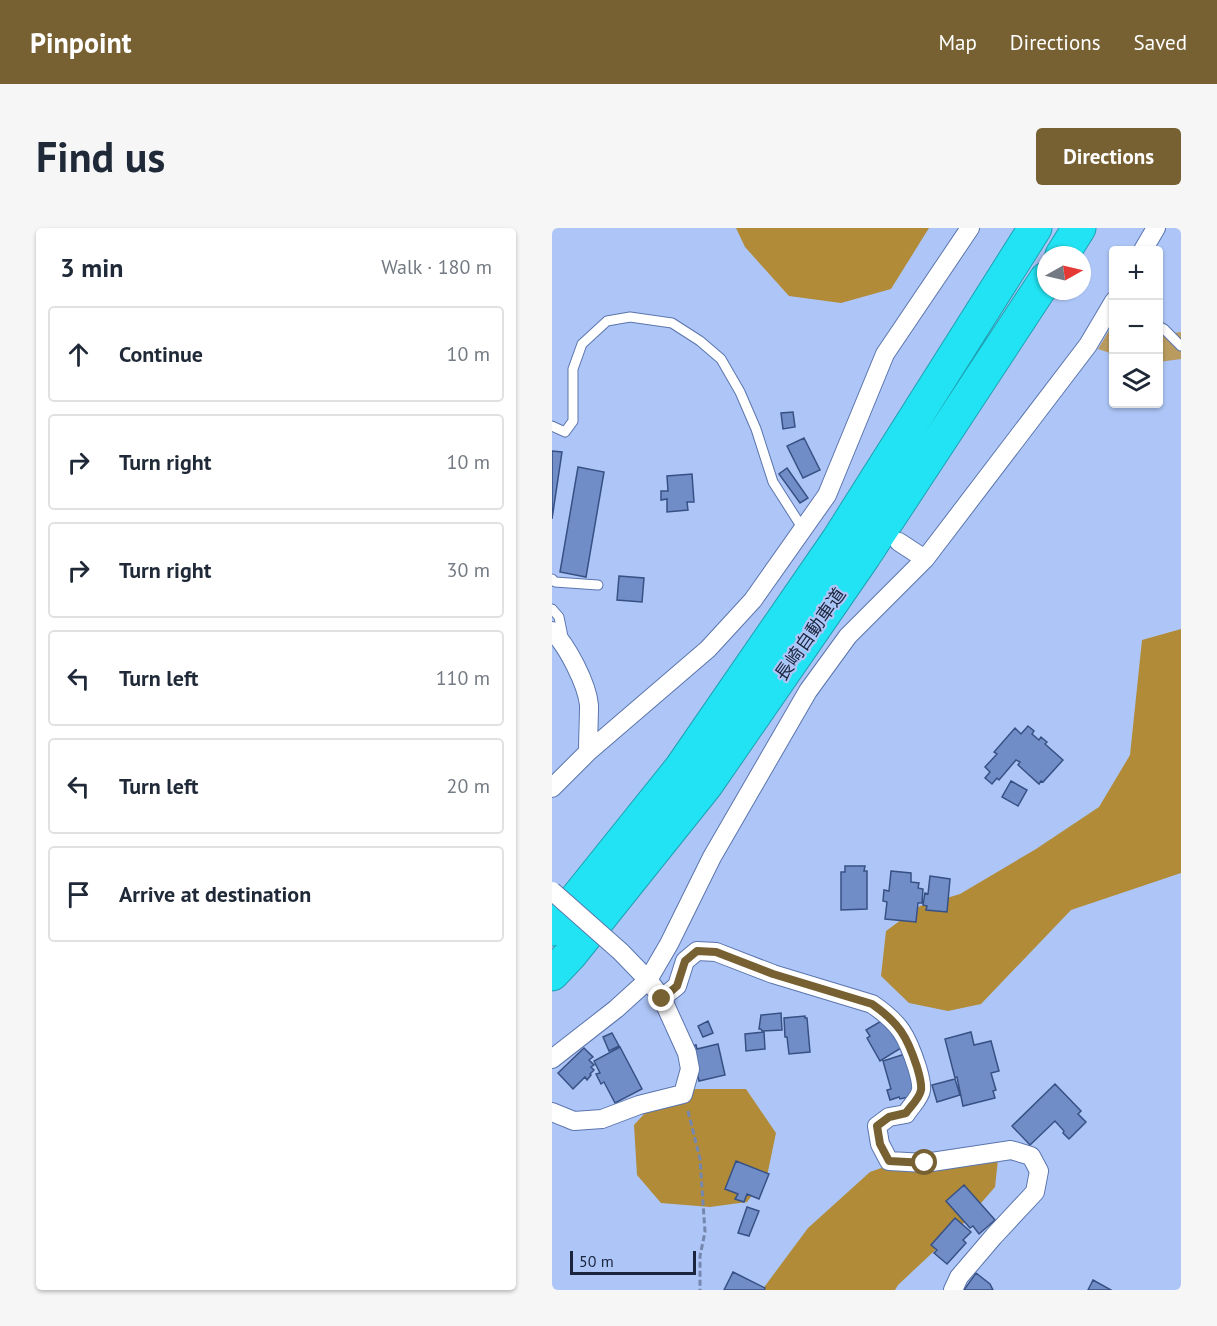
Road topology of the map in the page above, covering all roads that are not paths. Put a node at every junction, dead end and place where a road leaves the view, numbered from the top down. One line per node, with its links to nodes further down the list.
1 (970, 228): 12 (street)
2 (1035, 228): 23 (highway, 長崎自動車道)
3 (1079, 228): 5 (highway)
4 (1156, 228): 6 (street)
5 (1068, 246)
6 (1145, 246)
7 (1037, 293): 24 (highway, 長崎自動車道)
8 (1109, 309): 14 (street)
9 (1163, 328): 10 (lane)
10 (1181, 346)
11 (552, 426): 12 (lane)
12 (803, 529): 20 (street)
13 (899, 542): 14 (street)
14 (925, 559): 25 (street)
15 (552, 579): 16 (lane)
16 (598, 585)
17 (552, 609): 19 (lane)
18 (552, 631): 19 (street)
19 (565, 648): 20 (street)
20 (588, 752): 21 (street)
21 (552, 788)
22 (552, 891): 25 (street, bridge)
23 (552, 929)
24 (552, 974)
25 (648, 980): 26 (street); 27 (street)
26 (662, 999): 28 (street); 29 (street)
27 (552, 1059)
28 (552, 1112)
29 (953, 1290)

